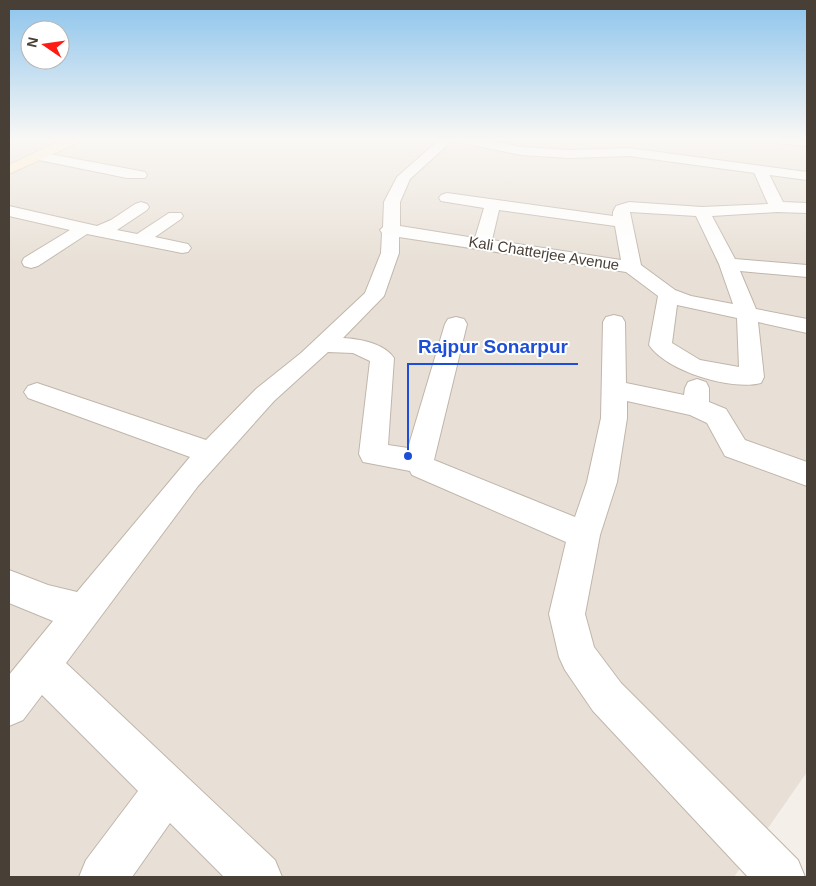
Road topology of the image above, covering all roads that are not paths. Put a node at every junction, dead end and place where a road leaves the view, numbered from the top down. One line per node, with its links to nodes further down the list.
1 (402, 180): 15 (street)
2 (765, 180): 6 (street)
3 (447, 198): 4 (street)
4 (493, 204): 12 (street); 17 (street)
5 (141, 207): 14 (street)
6 (777, 207): 7 (street); 9 (street)
7 (807, 208)
8 (9, 211): 11 (street)
9 (702, 212): 12 (street); 20 (street)
10 (175, 216): 16 (street)
11 (35, 217): 13 (street); 14 (street)
12 (624, 222): 21 (street)
13 (18, 226)
14 (91, 230): 16 (street); 19 (street)
15 (389, 230): 17 (street, Kali Chatterjee Avenue); 28 (street)
16 (140, 239): 18 (street)
17 (482, 243): 21 (street, Kali Chatterjee Avenue)
18 (182, 248)
19 (31, 262)
20 (728, 264): 22 (street); 24 (street)
21 (632, 267): 23 (street, Kali Chatterjee Avenue)
22 (807, 271)
23 (668, 294): 24 (street, Kali Chatterjee Avenue); 29 (street)
24 (747, 314): 27 (street, Kali Chatterjee Avenue); 29 (street)
25 (614, 322): 30 (street)
26 (456, 324): 34 (street)
27 (807, 326)
28 (323, 345): 33 (street); 34 (street)
29 (697, 369): 32 (street)
30 (614, 389): 32 (street); 36 (street)
31 (37, 392): 33 (street)
32 (696, 408): 35 (street)
33 (211, 453): 38 (street)
34 (420, 462): 36 (street)
35 (807, 474)
36 (584, 535): 44 (street)
37 (9, 586): 38 (street)
38 (83, 611): 39 (street)
39 (41, 666): 40 (street); 41 (street)
40 (9, 706)
41 (167, 789): 42 (street); 43 (street)
42 (103, 877)
43 (258, 877)
44 (781, 877)

